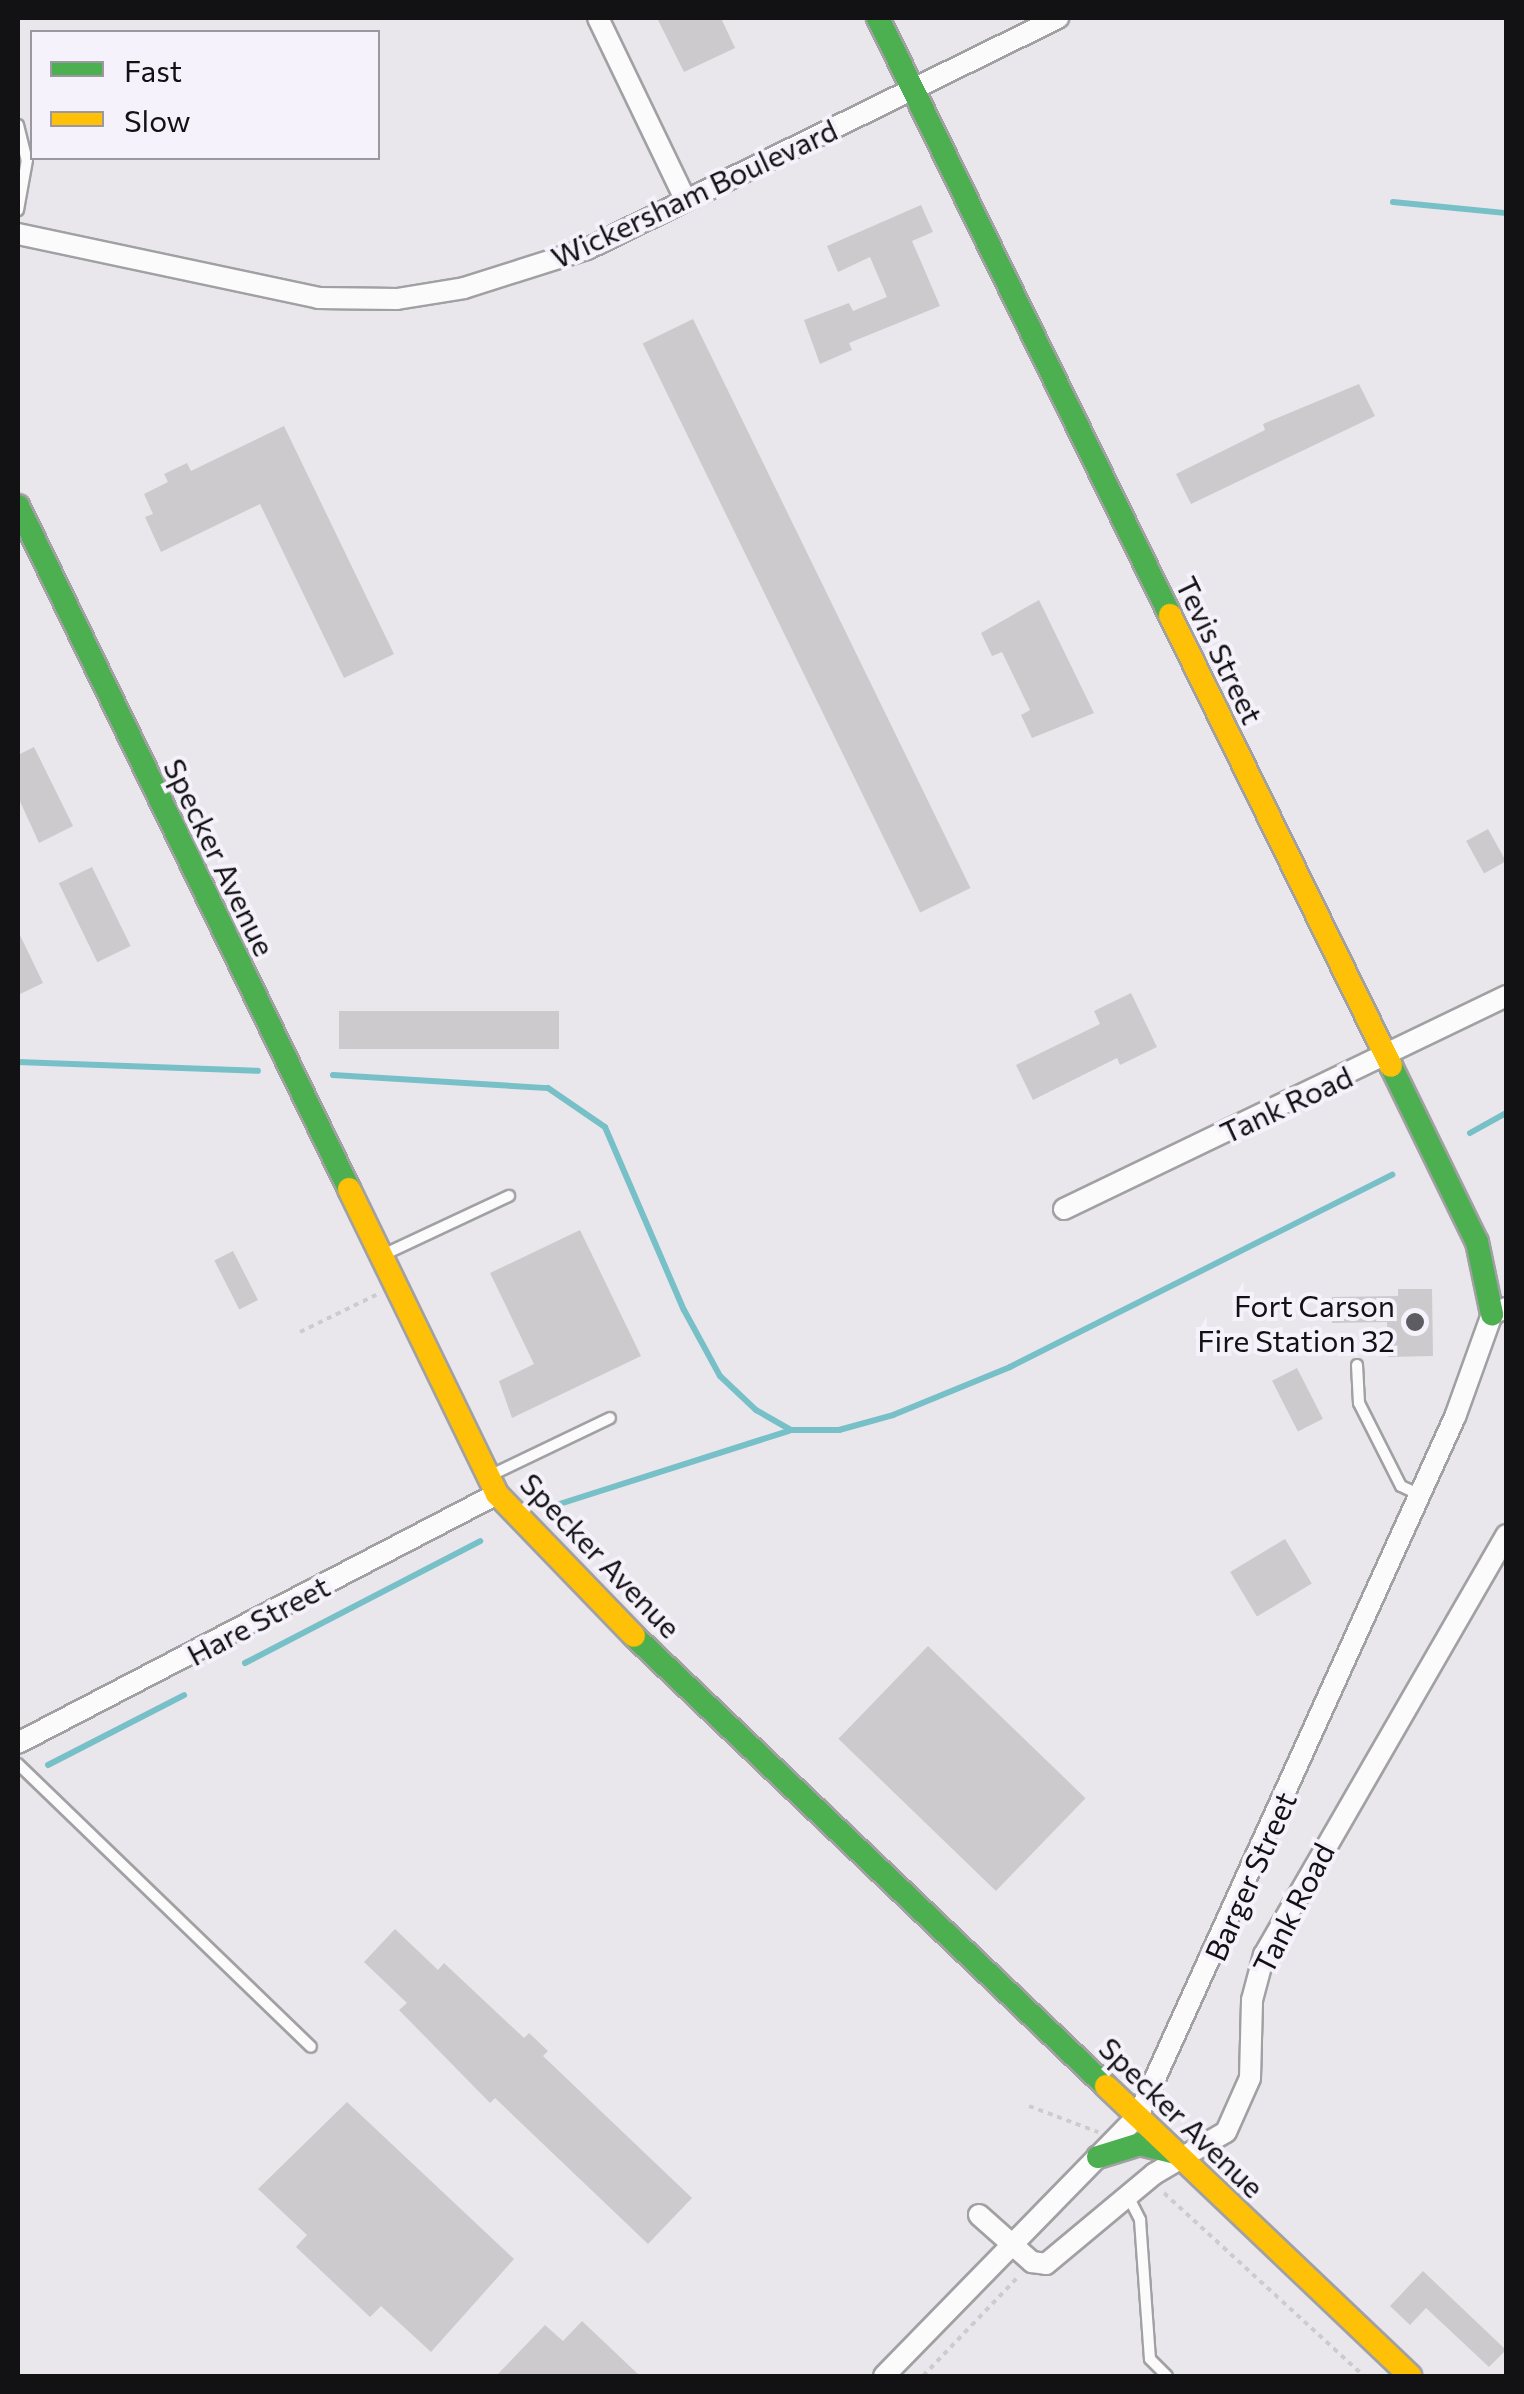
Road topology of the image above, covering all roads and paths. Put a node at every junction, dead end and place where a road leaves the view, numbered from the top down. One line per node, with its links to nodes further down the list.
1 (598, 18): 6 (street)
2 (878, 18): 4 (street, Tevis Street)
3 (1058, 18): 4 (street, Wickersham Boulevard)
4 (913, 89): 6 (street, Wickersham Boulevard); 11 (street, Tevis Street)
5 (18, 125): 7 (lane)
6 (685, 199): 8 (street, Wickersham Boulevard)
7 (18, 210)
8 (18, 234)
9 (18, 506): 14 (street, Specker Avenue)
10 (1506, 996): 11 (street, Tank Road)
11 (1383, 1057): 13 (street, Tank Road); 16 (street, Tevis Street)
12 (509, 1196): 14 (lane)
13 (1064, 1209)
14 (380, 1256): 15 (street, Specker Avenue)
15 (394, 1286): 17 (path); 20 (street, Specker Avenue)
16 (1499, 1311): 21 (street, Barger Street)
17 (300, 1332)
18 (1357, 1364): 21 (lane)
19 (610, 1418): 20 (lane)
20 (492, 1485): 23 (street, Hare Street); 27 (street, Specker Avenue)
21 (1420, 1495): 27 (street, Barger Street)
22 (1506, 1535): 29 (street, Tank Road)
23 (18, 1744)
24 (18, 1764): 25 (lane)
25 (311, 2047)
26 (1029, 2106): 28 (path)
27 (1138, 2116): 28 (street, Barger Street); 29 (street, Specker Avenue)
28 (1104, 2151): 29 (street); 33 (street, Barger Street)
29 (1180, 2157): 30 (street, Tank Road); 39 (street, Specker Avenue)
30 (1148, 2178): 31 (street, Tank Road); 38 (path)
31 (1128, 2195): 33 (street, Tank Road); 35 (lane)
32 (978, 2215): 33 (street, Tank Road)
33 (1012, 2246): 36 (street, Barger Street)
34 (1018, 2278): 37 (path)
35 (1160, 2374)
36 (884, 2376)
37 (924, 2376)
38 (1364, 2376)
39 (1410, 2376)

